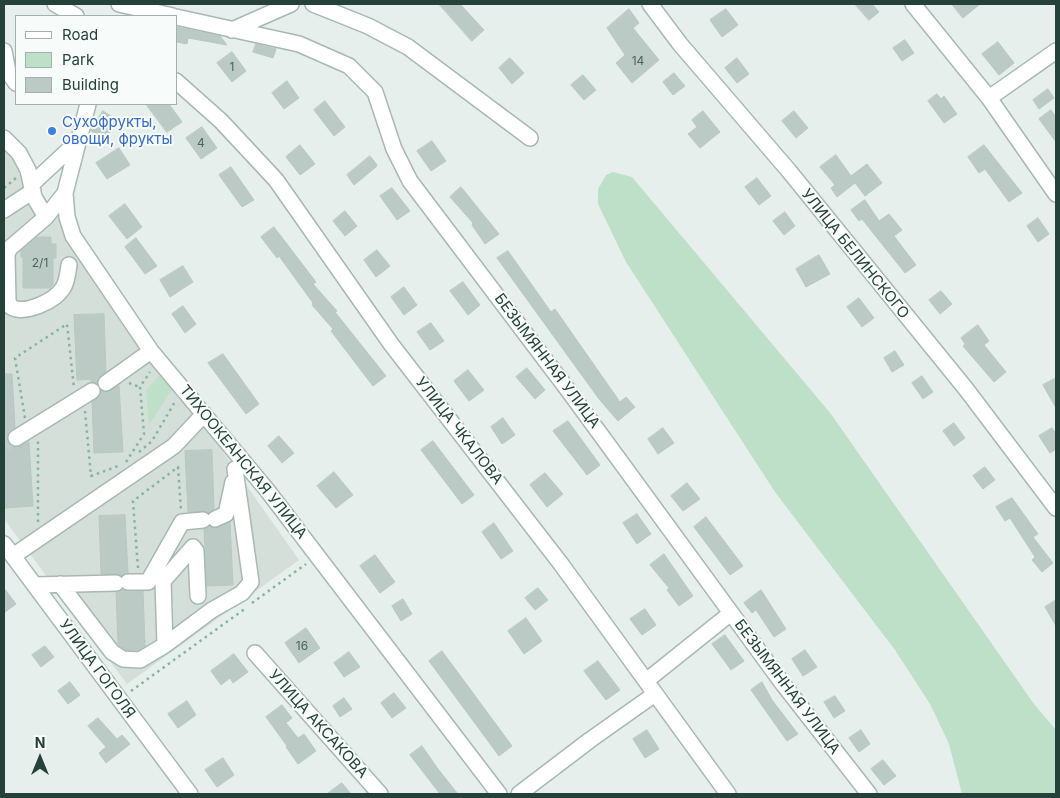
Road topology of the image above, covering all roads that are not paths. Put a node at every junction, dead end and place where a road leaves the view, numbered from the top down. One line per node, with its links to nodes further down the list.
1 (55, 4): 8 (street)
2 (119, 4): 7 (street)
3 (291, 4): 11 (street)
4 (313, 4): 19 (street)
5 (650, 4): 34 (street, УЛИЦА БЕЛИНСКОГО)
6 (914, 4): 16 (street)
7 (137, 6): 9 (street)
8 (74, 15)
9 (168, 15)
10 (178, 17): 11 (street, БЕЗЫМЯННАЯ УЛИЦА)
11 (232, 30): 41 (street, БЕЗЫМЯННАЯ УЛИЦА)
12 (4, 51): 14 (street)
13 (1056, 52): 16 (street)
14 (15, 82)
15 (178, 82): 44 (street, УЛИЦА ЧКАЛОВА)
16 (989, 98): 23 (street)
17 (88, 105): 20 (street, ТИХООКЕАНСКАЯ УЛИЦА)
18 (4, 138): 21 (street)
19 (530, 138)
20 (76, 143): 21 (street); 22 (street, ТИХООКЕАНСКАЯ УЛИЦА)
21 (32, 187): 24 (street); 25 (street)
22 (66, 193): 25 (street); 27 (street, ТИХООКЕАНСКАЯ УЛИЦА)
23 (1056, 194)
24 (4, 210)
25 (46, 217): 26 (street)
26 (69, 265)
27 (155, 356): 28 (street); 30 (street, ТИХООКЕАНСКАЯ УЛИЦА)
28 (106, 383)
29 (88, 398): 31 (street)
30 (204, 414): 32 (street, ТИХООКЕАНСКАЯ УЛИЦА); 36 (street)
31 (16, 438)
32 (232, 446): 33 (street); 48 (street, ТИХООКЕАНСКАЯ УЛИЦА)
33 (235, 469): 37 (street); 42 (street)
34 (1056, 508)
35 (4, 544): 36 (street, УЛИЦА ГОГОЛЯ)
36 (13, 556): 39 (street, УЛИЦА ГОГОЛЯ)
37 (139, 582): 38 (street); 40 (street); 42 (street)
38 (60, 584): 39 (street); 42 (street)
39 (36, 585): 46 (street, УЛИЦА ГОГОЛЯ)
40 (198, 596)
41 (731, 613): 44 (street); 51 (street, БЕЗЫМЯННАЯ УЛИЦА)
42 (165, 645)
43 (255, 654): 47 (street, УЛИЦА АКСАКОВА)
44 (646, 681): 45 (street, УЛИЦА ЧКАЛОВА)
45 (655, 694): 49 (street); 50 (street, УЛИЦА ЧКАЛОВА)
46 (190, 794)
47 (380, 794)
48 (499, 794)
49 (519, 794)
50 (728, 794)
51 (869, 794)

